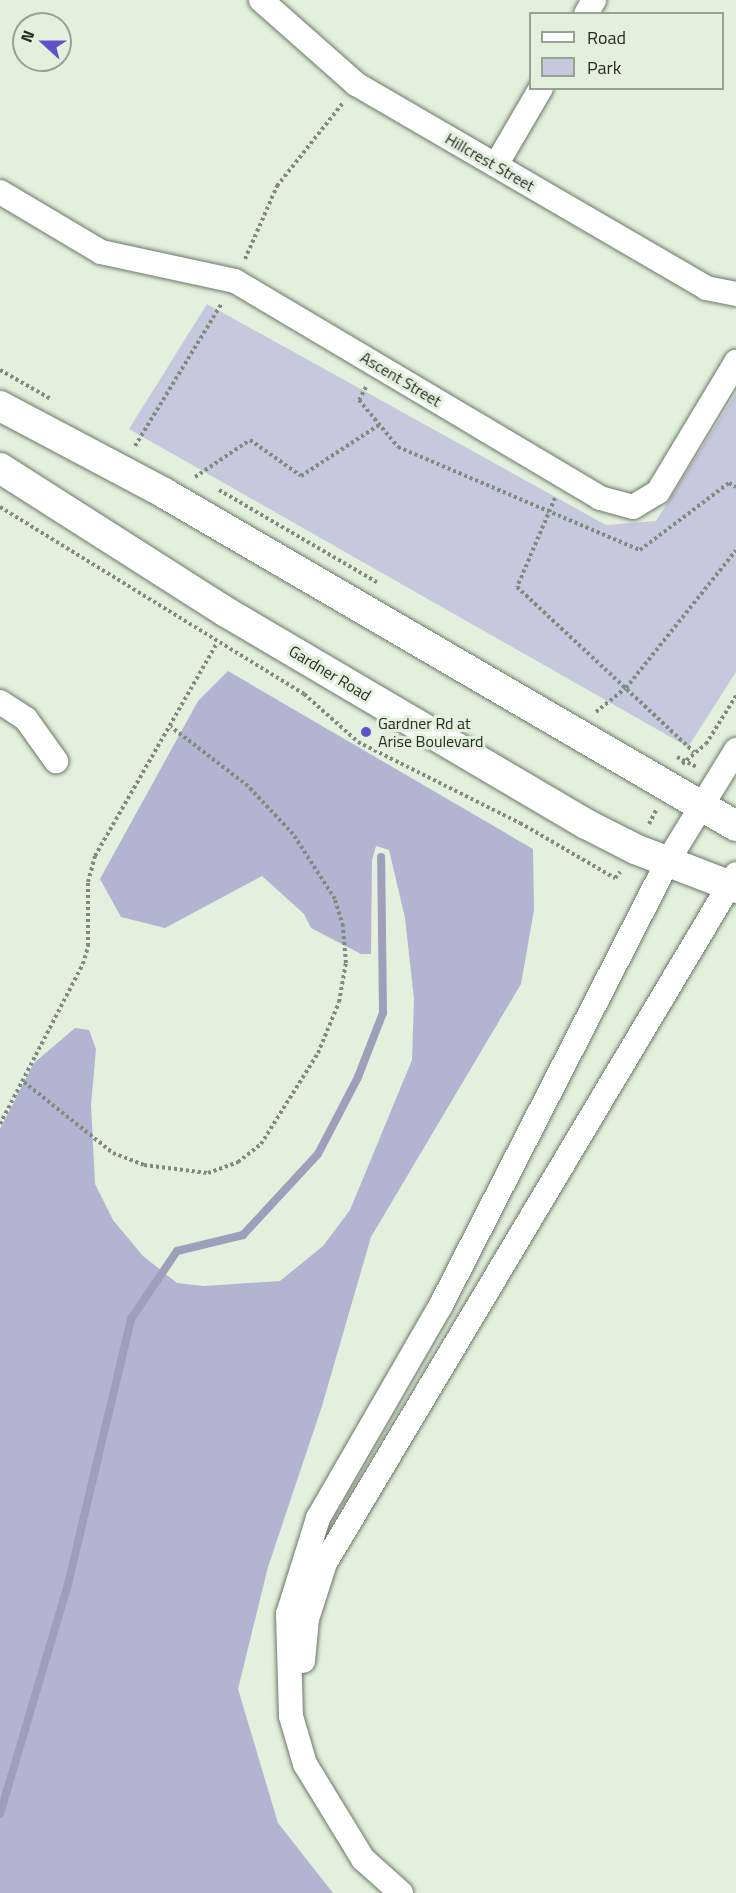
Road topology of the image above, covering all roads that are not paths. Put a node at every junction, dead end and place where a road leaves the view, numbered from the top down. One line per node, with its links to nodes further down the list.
1 (261, 0): 3 (street, Hillcrest Street)
2 (540, 90): 3 (street)
3 (496, 165): 5 (street, Hillcrest Street)
4 (0, 192): 6 (street, Ascent Street)
5 (736, 294)
6 (736, 362)
7 (0, 406): 12 (street)
8 (0, 468): 14 (street, Gardner Road)
9 (0, 702): 11 (street)
10 (736, 750): 12 (street)
11 (56, 761)
12 (701, 806): 13 (street); 14 (street)
13 (736, 826)
14 (669, 859): 15 (street, Gardner Road); 16 (street)
15 (734, 882): 17 (street)
16 (440, 1307): 17 (street); 18 (street)
17 (468, 1323): 18 (street)
18 (305, 1764): 19 (street)
19 (401, 1893)

